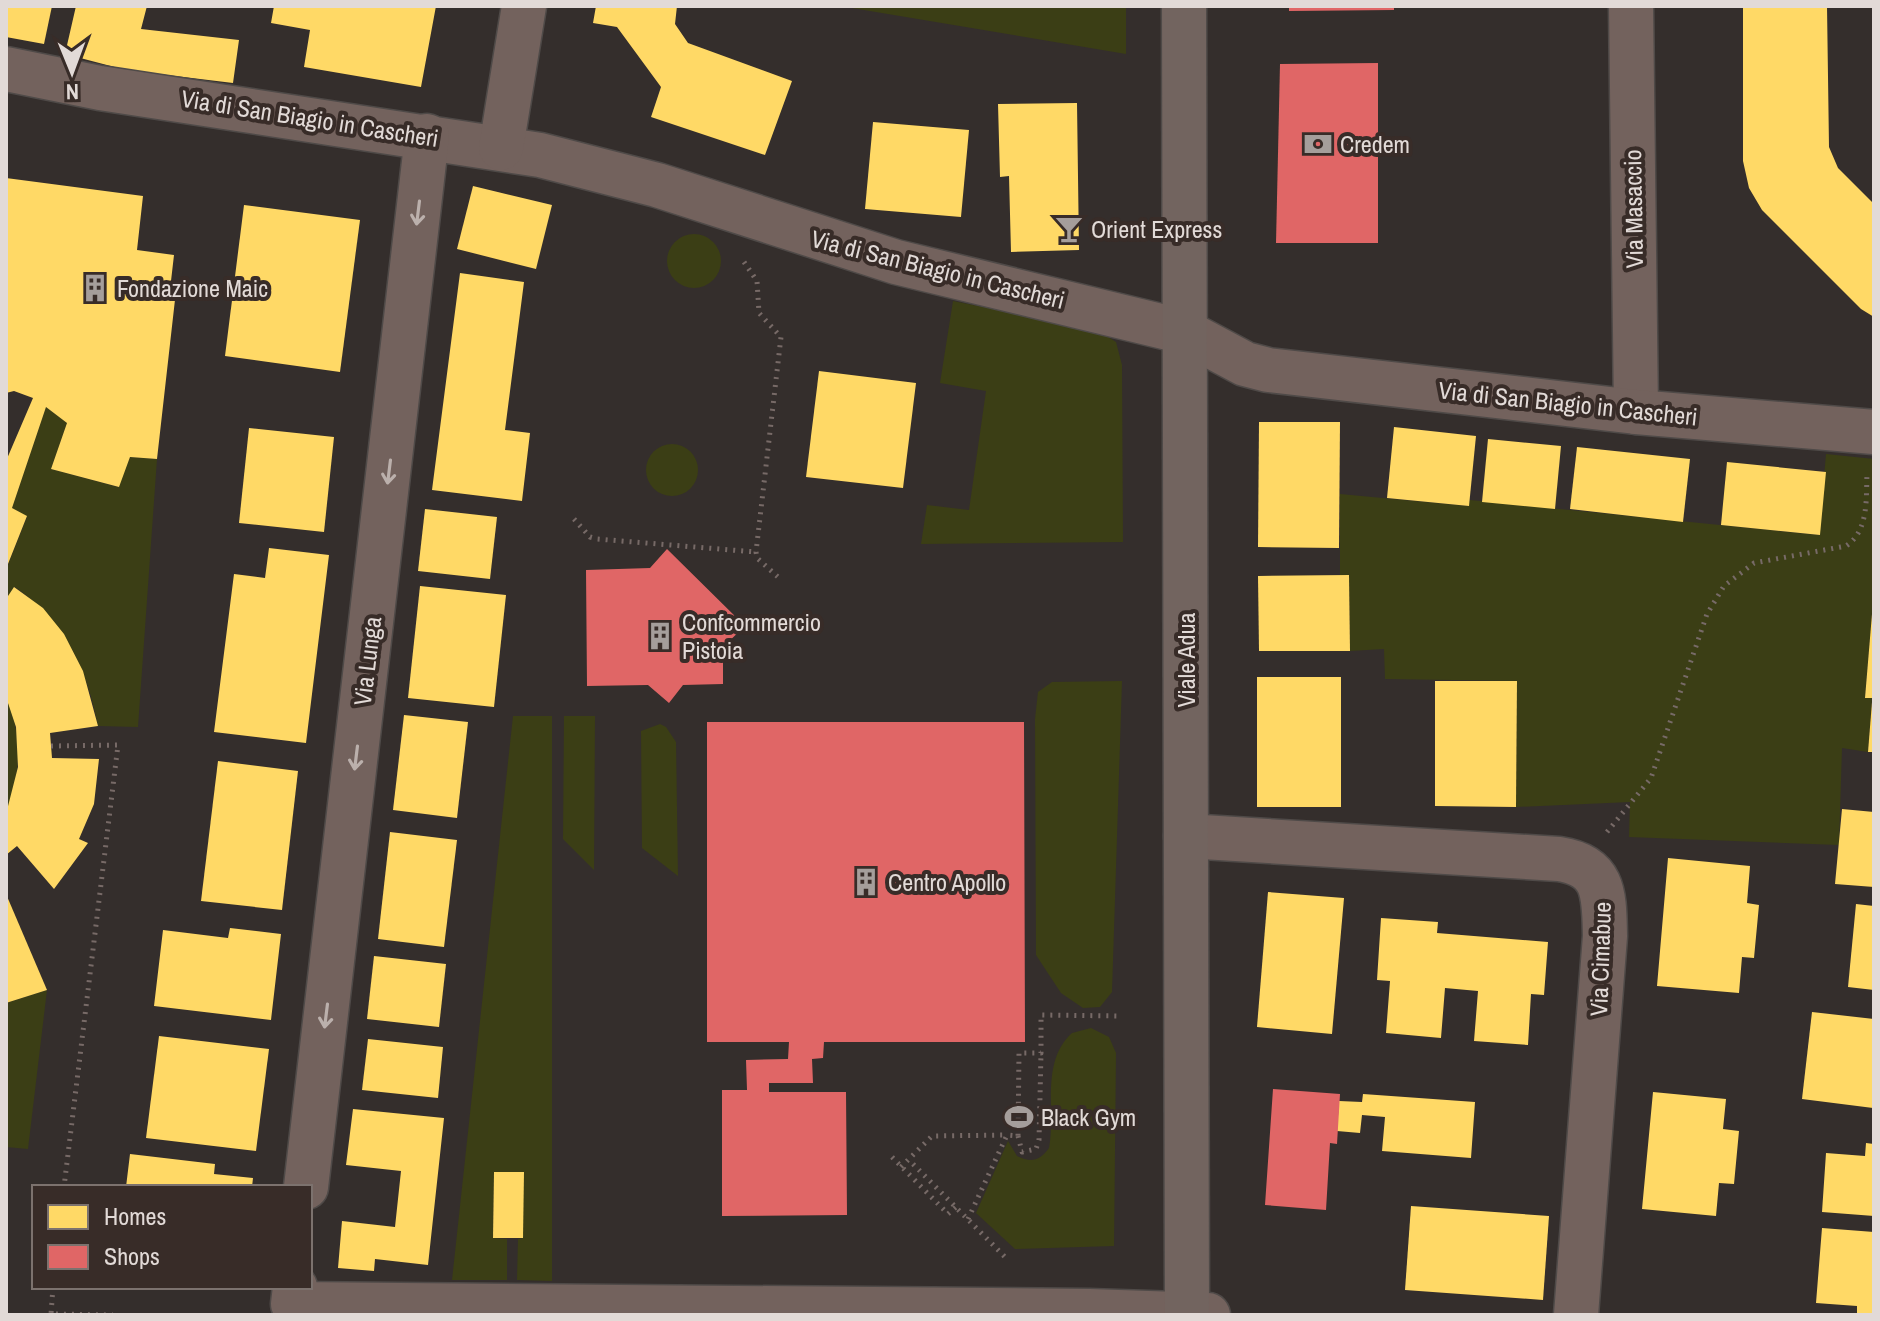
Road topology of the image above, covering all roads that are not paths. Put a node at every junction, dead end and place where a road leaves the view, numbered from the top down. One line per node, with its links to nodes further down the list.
1 (524, 6): 6 (street)
2 (1184, 6): 7 (main road, Viale Adua)
3 (1631, 6): 8 (street, Via Masaccio)
4 (6, 69): 5 (street, Via di San Biagio in Cascheri)
5 (427, 136): 6 (street, Via di San Biagio in Cascheri); 11 (street, Via Lunga, one-way to 11)
6 (501, 148): 7 (street, Via di San Biagio in Cascheri)
7 (1185, 332): 8 (street, Via di San Biagio in Cascheri); 10 (main road, Viale Adua)
8 (1636, 412): 9 (street, Via di San Biagio in Cascheri)
9 (1872, 432)
10 (1186, 836): 14 (main road, Viale Adua); 15 (street, Via Cimabue)
11 (306, 1185)
12 (294, 1296): 13 (street)
13 (692, 1311): 14 (street)
14 (1194, 1314)
15 (1576, 1315)

